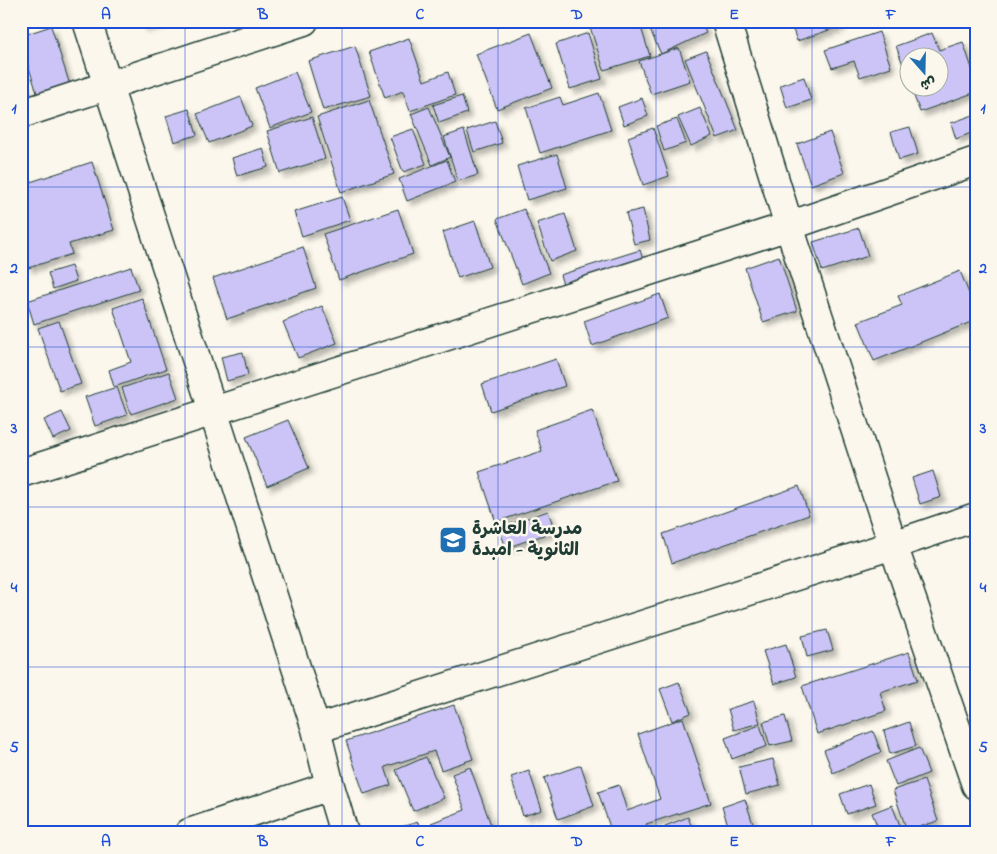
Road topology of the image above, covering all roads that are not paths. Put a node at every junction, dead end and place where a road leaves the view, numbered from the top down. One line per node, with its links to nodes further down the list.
1 (87, 21): 4 (street)
2 (304, 21): 4 (street)
3 (726, 21): 7 (street)
4 (108, 85): 5 (street); 8 (street)
5 (21, 114)
6 (976, 161): 7 (street)
7 (789, 226): 8 (street); 11 (street)
8 (213, 411): 9 (street); 12 (street)
9 (21, 473)
10 (976, 517): 11 (street)
11 (893, 545): 12 (street); 13 (street)
12 (316, 729): 14 (street)
13 (976, 785)
14 (330, 786): 15 (street); 16 (street)
15 (189, 833)
16 (344, 833)

